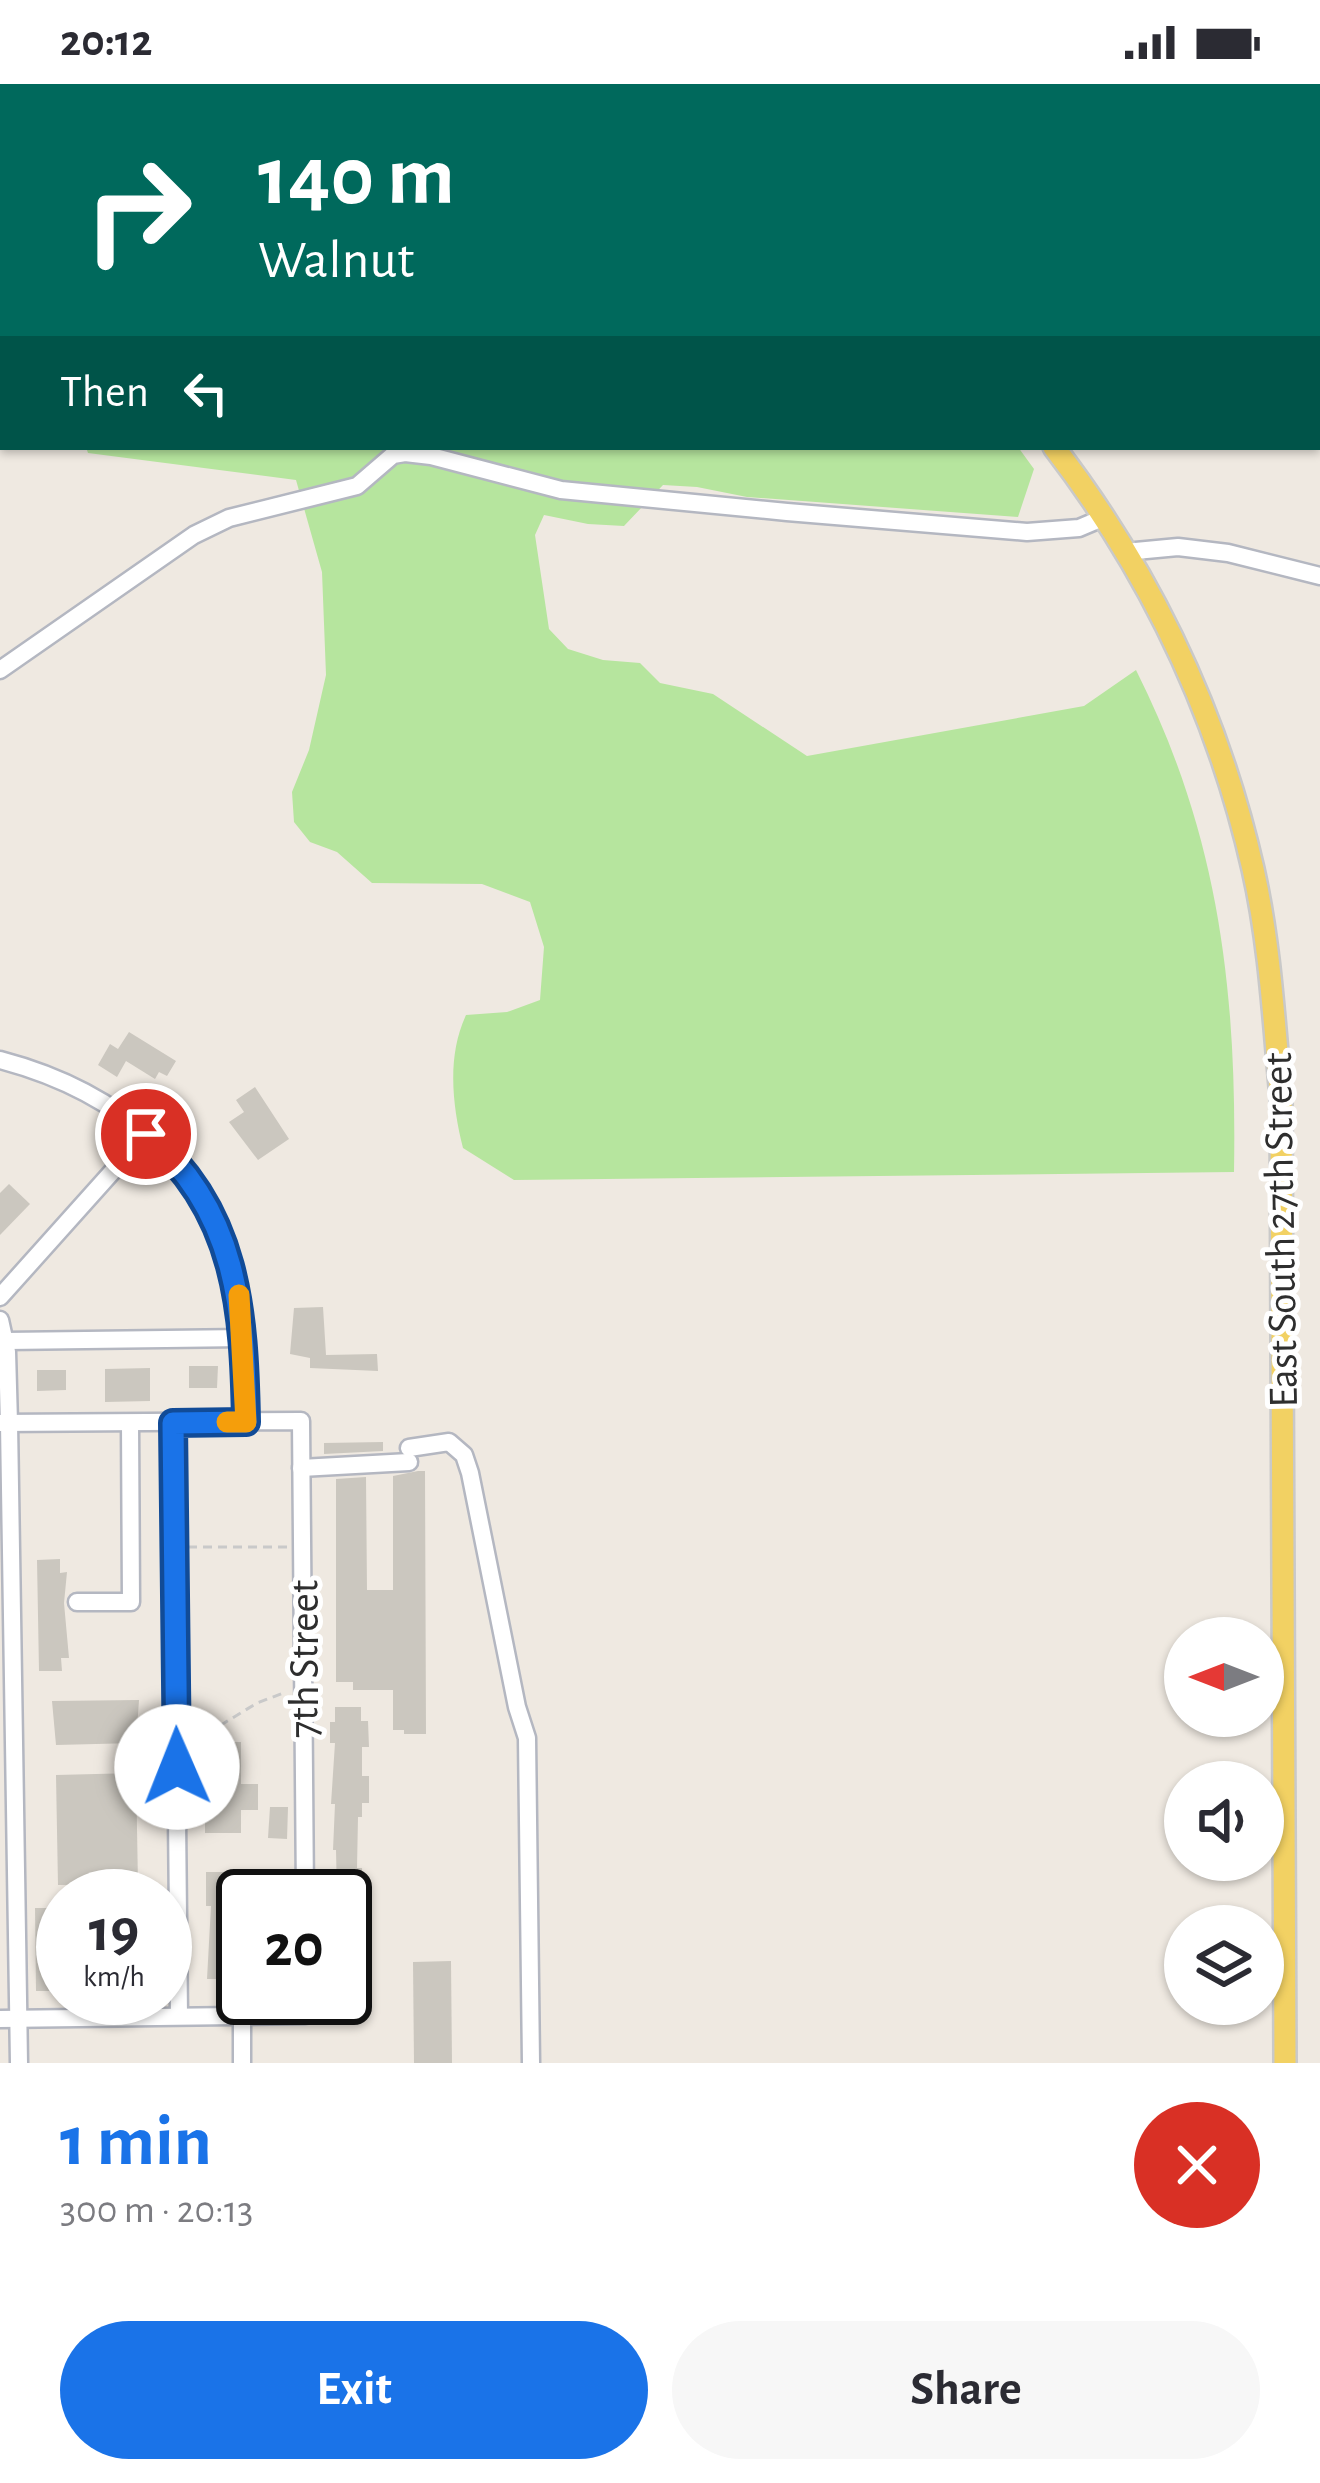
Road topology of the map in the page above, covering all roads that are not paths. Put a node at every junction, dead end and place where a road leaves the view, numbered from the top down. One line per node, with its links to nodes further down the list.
1 (1056, 450): 2 (main road, East South 27th Street)
2 (1105, 518): 3 (main road, East South 27th Street); 5 (street)
3 (1125, 552): 4 (street); 26 (main road, East South 27th Street)
4 (1320, 576)
5 (0, 670)
6 (0, 1060): 7 (street)
7 (146, 1134): 8 (street); 10 (street)
8 (0, 1297)
9 (0, 1320): 11 (street)
10 (244, 1339): 11 (street); 12 (street)
11 (6, 1347): 15 (street)
12 (246, 1422): 14 (street); 16 (street, 7th Street)
13 (130, 1423): 14 (street); 15 (street); 17 (street)
14 (173, 1423): 19 (street)
15 (4, 1424): 18 (street)
16 (302, 1468): 20 (street, 7th Street); 25 (street)
17 (77, 1602)
18 (8, 1855): 21 (street)
19 (177, 1869)
20 (305, 1869)
21 (9, 2019): 23 (street)
22 (242, 2025): 24 (street)
23 (20, 2063)
24 (242, 2063)
25 (531, 2063)
26 (1285, 2063)

